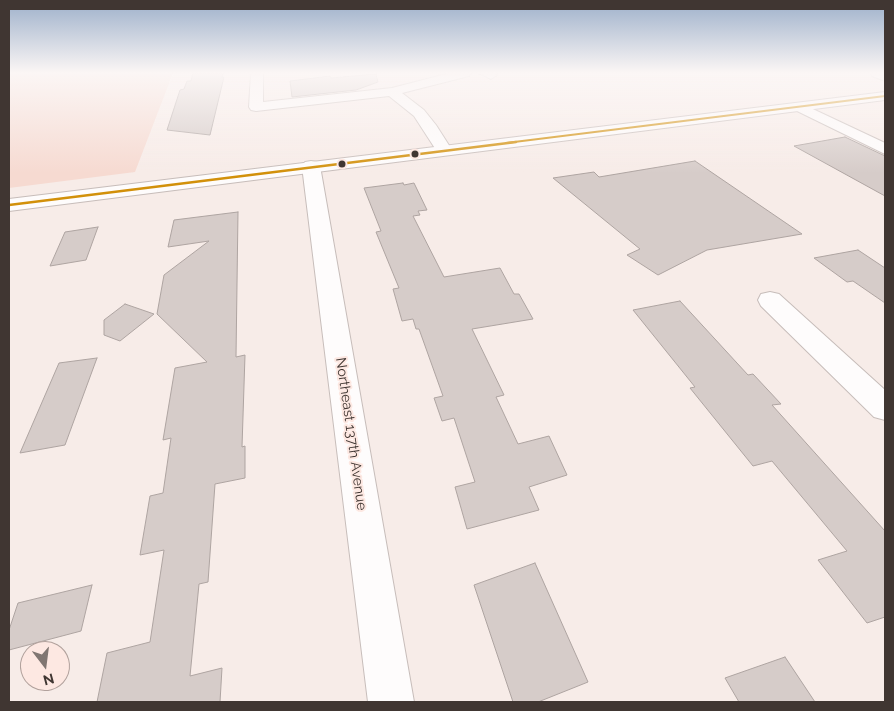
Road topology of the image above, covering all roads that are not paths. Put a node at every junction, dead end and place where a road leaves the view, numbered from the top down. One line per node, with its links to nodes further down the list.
1 (410, 106): 5 (street)
2 (806, 106): 3 (street)
3 (800, 107): 4 (street); 5 (street)
4 (885, 149)
5 (444, 150): 6 (street)
6 (311, 166): 7 (street); 10 (street, Northeast 137th Avenue)
7 (9, 204)
8 (770, 300): 9 (street)
9 (885, 408)
10 (391, 702)

